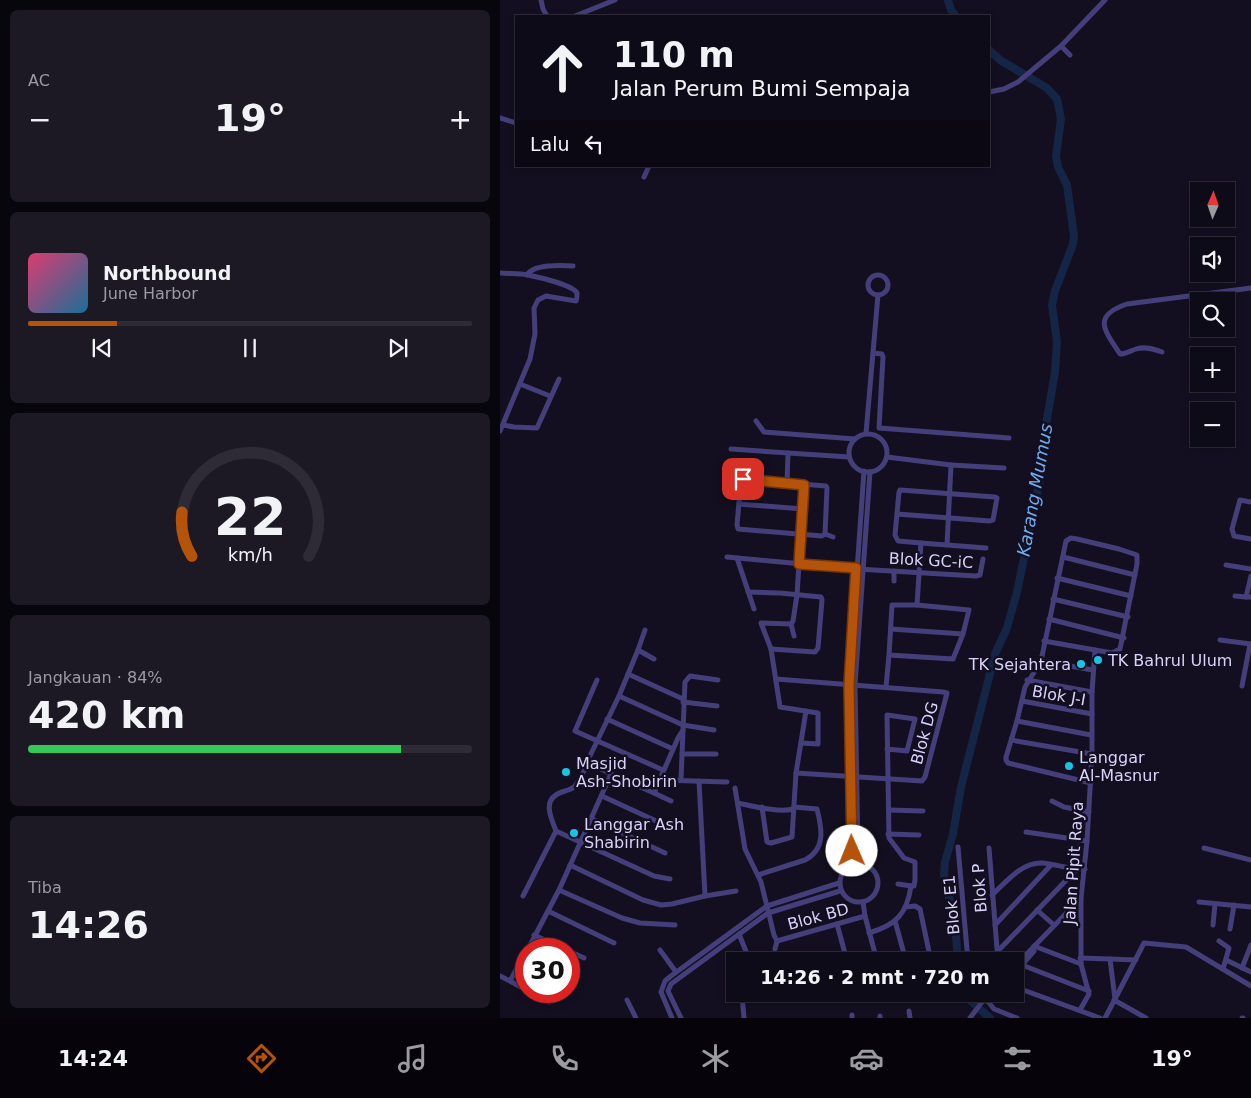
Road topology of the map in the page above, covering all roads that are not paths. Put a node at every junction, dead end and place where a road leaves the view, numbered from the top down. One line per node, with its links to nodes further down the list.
1 (541, 0): 4 (street)
2 (615, 0): 5 (street)
3 (1105, 0): 6 (street)
4 (546, 15)
5 (577, 15)
6 (1061, 46): 7 (street); 8 (street)
7 (1070, 55)
8 (990, 92)
9 (500, 118): 10 (street)
10 (515, 123)
11 (649, 167): 12 (street)
12 (644, 177)
13 (573, 266): 15 (street)
14 (500, 273): 15 (street)
15 (527, 275): 21 (street)
16 (1251, 288): 18 (street)
17 (878, 295): 17 (street); 19 (street)
18 (1162, 352)
19 (873, 353): 26 (street); 27 (street)
20 (559, 379): 22 (street)
21 (520, 384): 22 (street); 24 (street)
22 (550, 396): 24 (street)
23 (756, 421): 28 (street)
24 (503, 425): 25 (street)
25 (500, 431)
26 (866, 433): 28 (street); 32 (street)
27 (1009, 438)
28 (855, 439): 31 (street)
29 (731, 449): 30 (street)
30 (788, 453): 31 (street); 36 (street)
31 (849, 457): 35 (street)
32 (887, 458): 33 (street); 35 (street)
33 (951, 464): 34 (street); 38 (street)
34 (1004, 468)
35 (867, 472): 57 (street); 58 (street)
36 (787, 483): 37 (street); 40 (street)
37 (804, 485): 41 (street); 45 (street)
38 (950, 494): 42 (street); 43 (street); 43 (street)
39 (1251, 502): 47 (street)
40 (738, 504): 41 (street); 44 (street)
41 (803, 509): 44 (street)
42 (897, 514): 43 (street); 48 (street)
43 (948, 518): 49 (street)
44 (801, 535): 45 (street); 55 (street)
45 (823, 535): 46 (street)
46 (833, 537)
47 (1251, 539)
48 (922, 543): 49 (street); 61 (street)
49 (947, 545): 50 (street)
50 (986, 548)
51 (727, 557): 53 (street, Blok GC-iC)
52 (1062, 557): 62 (street); 62 (street); 64 (street)
53 (737, 558): 55 (street, Blok GC-iC); 66 (street)
54 (983, 559): 61 (street, Blok GC-iC)
55 (799, 564): 57 (street, Blok GC-iC); 67 (street)
56 (1226, 565): 59 (street)
57 (856, 568): 58 (street, Blok GC-iC); 97 (street)
58 (864, 569): 60 (street, Blok GC-iC); 98 (street)
59 (1251, 569)
60 (894, 571): 61 (street, Blok GC-iC); 65 (street)
61 (919, 573): 72 (street)
62 (1135, 575): 69 (street)
63 (1251, 576): 68 (street)
64 (1058, 578): 69 (street); 71 (street)
65 (894, 581)
66 (748, 592): 67 (street); 73 (street)
67 (797, 594): 76 (street); 85 (street)
68 (1248, 595): 70 (street)
69 (1132, 596): 74 (street)
70 (1235, 596)
71 (1053, 599): 74 (street); 75 (street)
72 (917, 605): 77 (street); 79 (street)
73 (754, 609)
74 (1128, 617): 81 (street)
75 (1049, 619): 81 (street); 83 (street)
76 (791, 624): 80 (street); 85 (street)
77 (891, 629): 79 (street); 88 (street)
78 (645, 630): 86 (street)
79 (963, 634): 88 (street)
80 (794, 636)
81 (1124, 638): 87 (street)
82 (1220, 640): 84 (street)
83 (1044, 641): 87 (street); 90 (street)
84 (1250, 644): 99 (street)
85 (771, 649): 93 (street)
86 (638, 650): 89 (street); 92 (street)
87 (1095, 650): 91 (street, Jalan Pipit Raya)
88 (889, 655): 100 (street)
89 (654, 658)
90 (1041, 660): 91 (street); 96 (street)
91 (1094, 670): 101 (street, Jalan Pipit Raya)
92 (628, 674): 102 (street); 103 (street)
93 (776, 679): 97 (street); 106 (street)
94 (597, 680): 114 (street)
95 (718, 680): 103 (street)
96 (1027, 680): 101 (street); 104 (street)
97 (849, 685): 98 (street); 125 (street)
98 (855, 685): 100 (street); 125 (street)
99 (1242, 686)
100 (886, 687): 126 (street, Blok DG)
101 (1092, 692): 107 (street, Jalan Pipit Raya)
102 (619, 696): 108 (street); 110 (street)
103 (683, 700): 105 (street); 110 (street)
104 (1022, 701): 107 (street, Blok J-I); 109 (street)
105 (717, 706)
106 (806, 711): 115 (street); 115 (street)
107 (1092, 714): 112 (street, Jalan Pipit Raya)
108 (608, 719): 114 (street); 117 (street)
109 (1017, 722): 112 (street); 113 (street)
110 (683, 728): 111 (street); 117 (street); 118 (street)
111 (714, 730)
112 (1091, 735): 120 (street, Jalan Pipit Raya)
113 (1012, 737): 120 (street); 131 (street)
114 (597, 741): 121 (street); 122 (street)
115 (801, 744): 123 (street)
116 (887, 748): 116 (street); 126 (street)
117 (673, 749): 122 (street)
118 (682, 754): 119 (street); 128 (street)
119 (716, 754)
120 (1092, 754): 131 (street, Jalan Pipit Raya)
121 (588, 763): 124 (street); 145 (street)
122 (663, 770): 127 (street)
123 (796, 773): 125 (street); 139 (street)
124 (612, 774): 133 (street); 134 (street)
125 (854, 777): 126 (street); 156 (street); 159 (street)
126 (889, 779): 140 (street)
127 (660, 780): 128 (street); 133 (street)
128 (681, 780): 129 (street)
129 (699, 781): 130 (street); 172 (street)
130 (727, 782)
131 (1091, 782): 142 (street, Jalan Pipit Raya)
132 (735, 788): 137 (street)
133 (654, 793): 135 (street)
134 (602, 796): 143 (street); 144 (street)
135 (671, 801)
136 (1052, 802): 142 (street)
137 (738, 803): 138 (street); 162 (street)
138 (762, 807): 139 (street); 139 (street)
139 (794, 808): 162 (street)
140 (889, 810): 141 (street); 147 (street)
141 (923, 811)
142 (1089, 812): 149 (street, Jalan Pipit Raya)
143 (592, 819): 150 (street); 154 (street)
144 (669, 827)
145 (556, 831): 150 (street); 171 (street)
146 (1026, 832): 149 (street)
147 (888, 834): 148 (street); 166 (street)
148 (920, 835)
149 (1087, 841): 160 (street, Jalan Pipit Raya)
150 (581, 842): 158 (street); 163 (street)
151 (958, 847): 209 (street, Blok E1)
152 (989, 848): 170 (street, Blok P)
153 (1204, 848): 155 (street)
154 (665, 853)
155 (1251, 860)
156 (865, 865): 159 (street); 174 (street)
157 (1052, 865): 161 (street); 170 (street); 190 (street)
158 (570, 866): 167 (street); 172 (street)
159 (848, 867): 164 (street)
160 (1085, 869): 161 (street); 173 (street, Jalan Pipit Raya)
161 (1076, 870): 181 (street)
162 (758, 876): 178 (street)
163 (670, 878)
164 (839, 882): 169 (street); 178 (street)
165 (898, 884): 166 (street)
166 (911, 886): 179 (street)
167 (559, 890): 182 (street); 188 (street)
168 (736, 891): 172 (street)
169 (840, 891): 174 (street); 183 (street)
170 (992, 895): 190 (street, Blok P)
171 (523, 896)
172 (705, 896)
173 (1081, 898): 189 (street); 215 (street, Jalan Pipit Raya)
174 (863, 902): 184 (street)
175 (1199, 902): 176 (street)
176 (1215, 904): 177 (street); 187 (street)
177 (1234, 905): 180 (street); 191 (street)
178 (767, 906): 183 (street); 222 (street)
179 (906, 907): 185 (street); 208 (street)
180 (1251, 907)
181 (1037, 910): 189 (street); 210 (street)
182 (548, 911): 194 (street); 199 (street)
183 (768, 913): 193 (street); 198 (street)
184 (865, 916): 186 (street, Blok BD); 192 (street)
185 (895, 921): 192 (street); 207 (street)
186 (837, 924): 198 (street, Blok BD); 205 (street)
187 (1213, 924)
188 (674, 925)
189 (1054, 925): 201 (street)
190 (995, 926): 210 (street, Blok P)
191 (1230, 929)
192 (869, 933): 206 (street)
193 (739, 934): 204 (street); 241 (street)
194 (534, 935): 195 (street); 196 (street)
195 (533, 938)
196 (540, 938)
197 (1219, 940): 217 (street)
198 (777, 941): 202 (street)
199 (614, 943)
200 (1251, 945): 220 (street)
201 (1036, 946): 212 (street); 215 (street); 218 (street)
202 (775, 949)
203 (660, 950): 222 (street)
204 (746, 952)
205 (845, 952)
206 (874, 952)
207 (904, 952)
208 (928, 952)
209 (967, 952)
210 (997, 952)
211 (580, 956): 213 (street)
212 (1024, 957)
213 (584, 958)
214 (1110, 959): 215 (street); 216 (street); 231 (street)
215 (1081, 960): 230 (street, Jalan Pipit Raya)
216 (1136, 960): 221 (street); 231 (street)
217 (1226, 960): 220 (street); 221 (street)
218 (1024, 963)
219 (1024, 967): 230 (street)
220 (1242, 968): 223 (street)
221 (1223, 969): 228 (street)
222 (676, 972): 240 (street)
223 (1251, 972)
224 (515, 973): 226 (street)
225 (500, 976): 226 (street)
226 (510, 981): 227 (street)
227 (515, 984)
228 (1251, 986)
229 (1024, 990): 237 (street)
230 (1089, 991): 237 (street)
231 (1114, 999): 238 (street); 247 (street)
232 (628, 1000): 239 (street)
233 (743, 1002): 242 (street)
234 (982, 1002): 244 (street)
235 (988, 1002): 245 (street)
236 (909, 1010): 243 (street)
237 (1080, 1010): 246 (street)
238 (1138, 1016): 248 (street)
239 (636, 1018)
240 (672, 1018)
241 (681, 1018)
242 (744, 1018)
243 (910, 1018)
244 (970, 1018)
245 (1017, 1018)
246 (1100, 1018)
247 (1104, 1018)
248 (1146, 1018)

